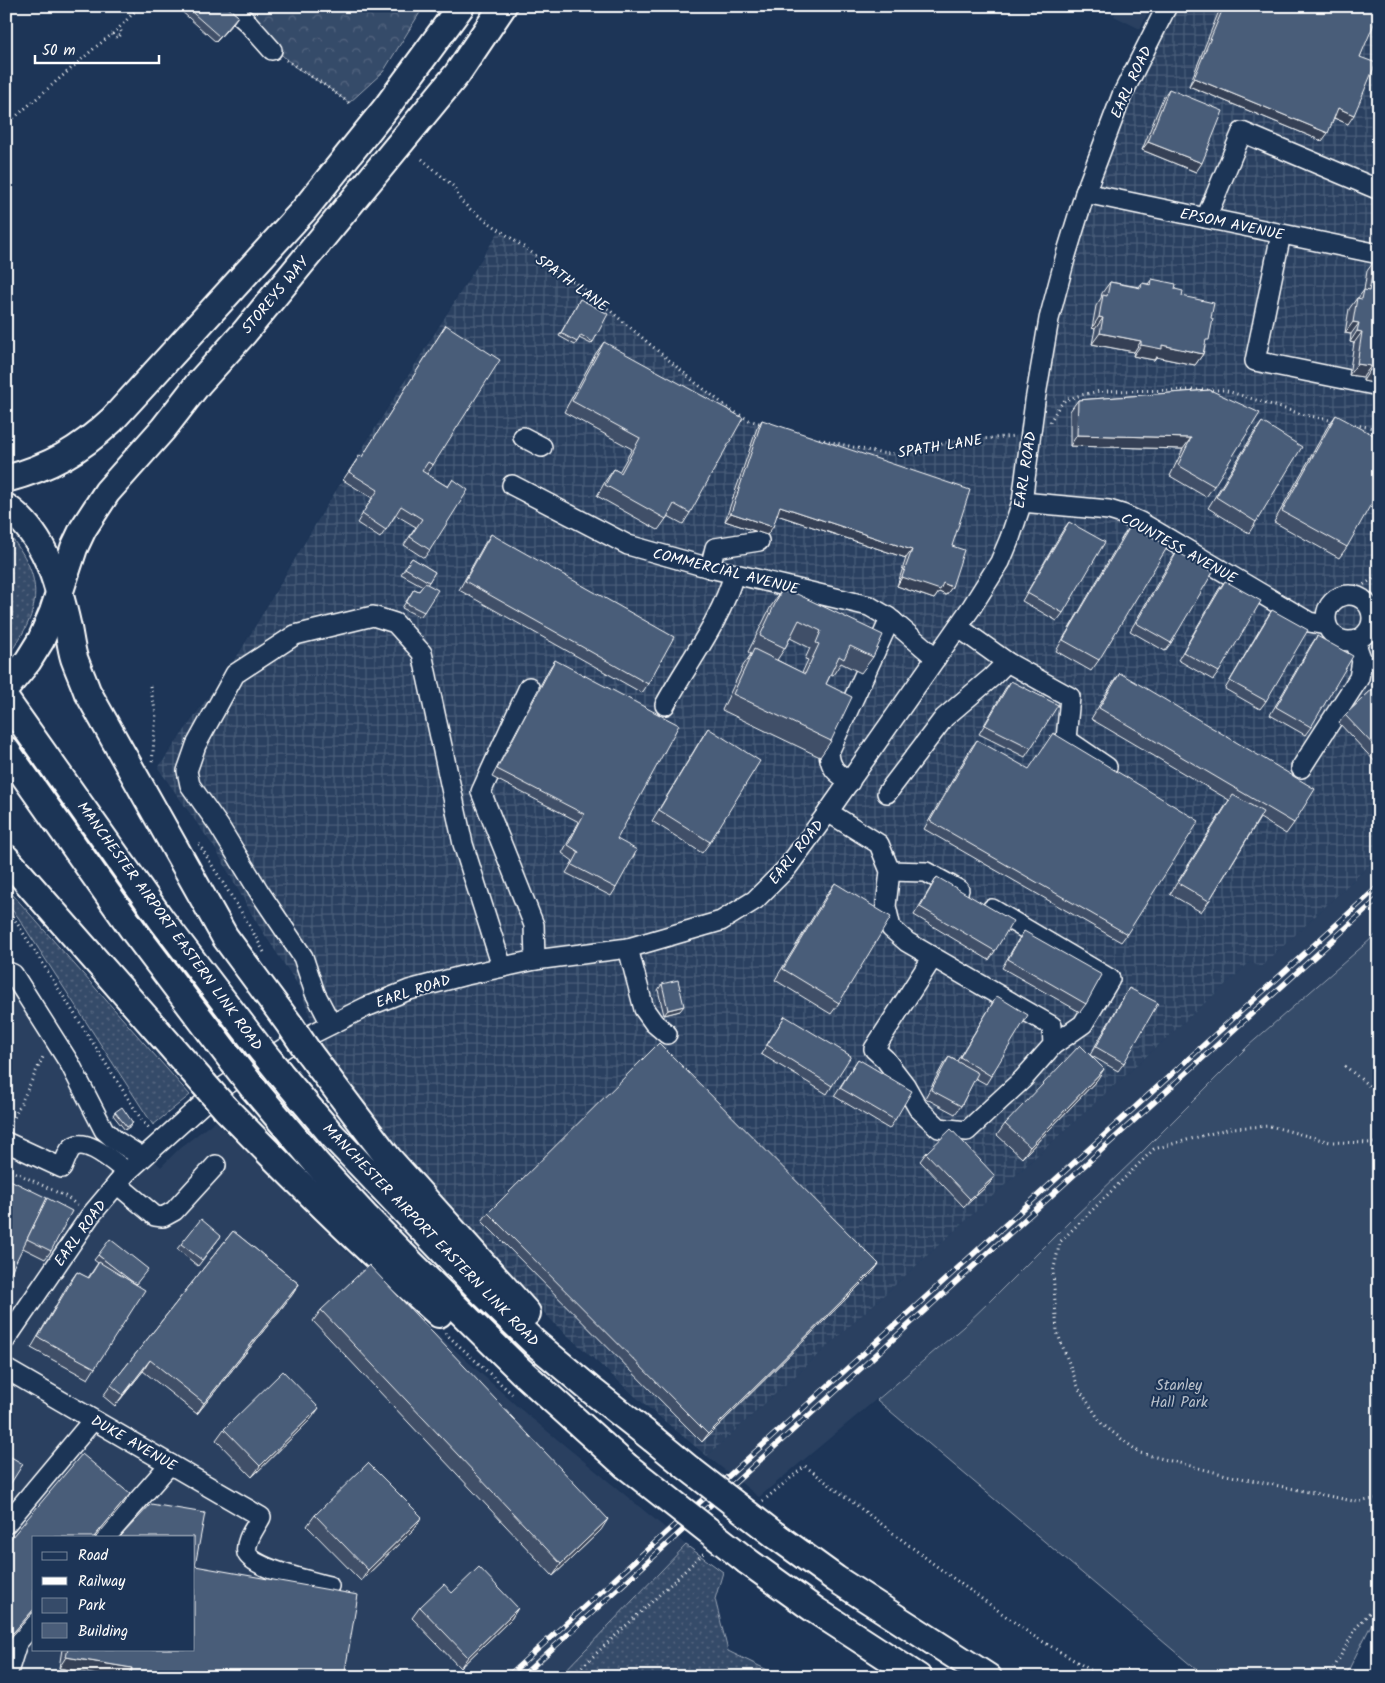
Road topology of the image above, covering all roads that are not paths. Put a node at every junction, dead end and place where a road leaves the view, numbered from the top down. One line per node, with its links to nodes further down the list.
1 (229, 6): 7 (street)
2 (446, 6): 9 (highway)
3 (461, 6): 9 (highway)
4 (503, 6): 8 (highway, STOREYS WAY)
5 (514, 6): 8 (highway)
6 (1168, 6): 11 (street, EARL ROAD)
7 (272, 50)
8 (457, 74): 27 (highway, STOREYS WAY)
9 (386, 108): 19 (highway)
10 (1377, 189): 12 (street)
11 (1085, 193): 12 (street, EPSOM AVENUE); 22 (street, EARL ROAD)
12 (1206, 218): 13 (street, EPSOM AVENUE)
13 (1281, 234): 14 (street, EPSOM AVENUE); 15 (street)
14 (1379, 254)
15 (1379, 386)
16 (523, 437): 17 (street)
17 (542, 447)
18 (6, 462): 19 (highway)
19 (51, 464): 20 (highway)
20 (6, 478)
21 (512, 485): 25 (street, COMMERCIAL AVENUE)
22 (1022, 502): 29 (street, COUNTESS AVENUE); 30 (street, EARL ROAD)
23 (6, 507): 27 (highway)
24 (758, 541): 25 (street)
25 (710, 568): 26 (street, COMMERCIAL AVENUE)
26 (734, 574): 28 (street, COMMERCIAL AVENUE); 36 (street)
27 (59, 590): 35 (highway, STOREYS WAY); 61 (highway, bridge)
28 (892, 620): 32 (street, COMMERCIAL AVENUE); 41 (street)
29 (1326, 625): 31 (street); 31 (street)
30 (958, 627): 32 (street, EARL ROAD); 33 (street)
31 (1355, 641): 39 (street)
32 (936, 658): 41 (street, EARL ROAD)
33 (1007, 662): 40 (street); 42 (street)
34 (529, 687): 48 (street)
35 (6, 688)
36 (665, 705)
37 (11, 706): 61 (highway, MANCHESTER AIRPORT EASTERN LINK ROAD, bridge)
38 (6, 750): 62 (highway, MANCHESTER AIRPORT EASTERN LINK ROAD, bridge)
39 (1301, 768)
40 (1122, 778)
41 (850, 782): 43 (street, EARL ROAD)
42 (888, 793)
43 (828, 812): 45 (street); 46 (street, EARL ROAD)
44 (6, 858): 62 (highway, bridge)
45 (890, 871): 47 (street); 53 (street)
46 (628, 948): 48 (street, EARL ROAD); 52 (street)
47 (932, 957): 53 (street); 53 (street)
48 (535, 960): 49 (street, EARL ROAD)
49 (502, 967): 51 (street, EARL ROAD); 51 (street)
50 (6, 971): 55 (street)
51 (331, 1024): 55 (street, EARL ROAD)
52 (667, 1034)
53 (1053, 1045)
54 (6, 1142): 57 (street)
55 (142, 1157): 57 (street, EARL ROAD)
56 (216, 1165): 57 (street)
57 (122, 1178): 58 (street, EARL ROAD)
58 (6, 1339)
59 (6, 1369): 60 (street, DUKE AVENUE)
60 (93, 1420): 63 (street, DUKE AVENUE); 64 (street)
61 (647, 1433): 70 (highway, MANCHESTER AIRPORT EASTERN LINK ROAD, bridge)
62 (618, 1459): 69 (highway, MANCHESTER AIRPORT EASTERN LINK ROAD, bridge)
63 (170, 1464): 65 (street); 66 (street, DUKE AVENUE)
64 (6, 1524)
65 (107, 1536)
66 (329, 1586)
67 (32, 1626): 68 (street)
68 (12, 1674)
69 (918, 1677)
70 (988, 1677)

